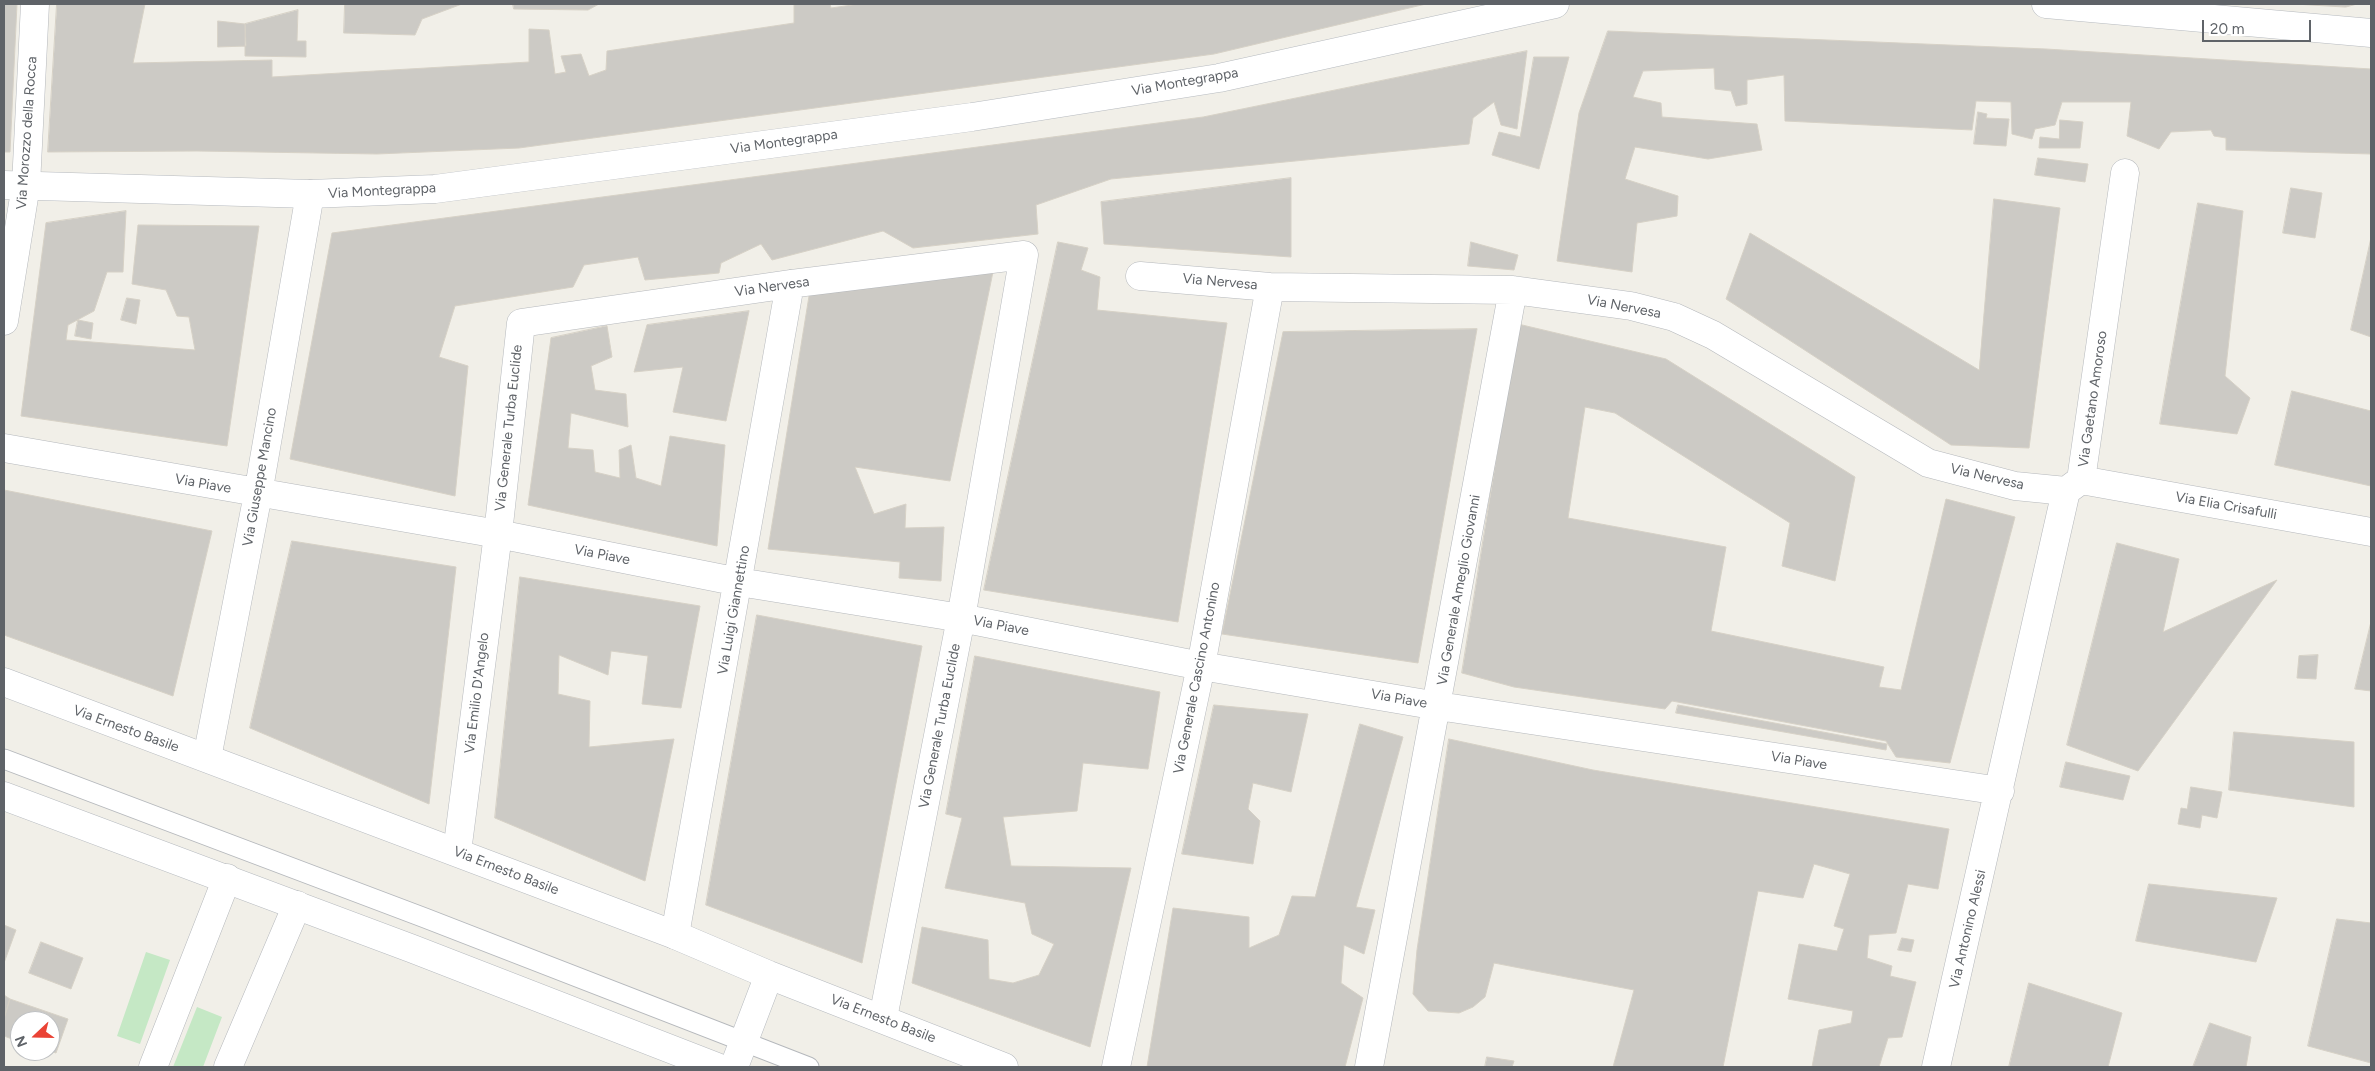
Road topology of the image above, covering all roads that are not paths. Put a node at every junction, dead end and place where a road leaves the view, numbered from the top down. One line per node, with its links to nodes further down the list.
1 (35, 4): 8 (street, Via Morozzo della Rocca)
2 (1555, 4): 4 (street, Via Montegrappa)
3 (2046, 4): 5 (street)
4 (1478, 8): 9 (street, Via Montegrappa)
5 (2178, 9): 6 (street)
6 (2371, 33)
7 (2126, 173): 18 (street, Via Gaetano Amoroso)
8 (15, 185): 9 (street, Via Montegrappa); 15 (street, Via Morozzo della Rocca)
9 (310, 194): 19 (street, Via Giuseppe Mancino)
10 (1024, 255): 12 (street, Via Nervesa); 23 (street, Via Generale Turba Euclide)
11 (1140, 276): 13 (street, Via Nervesa)
12 (790, 284): 16 (street, Via Nervesa); 22 (street, Via Luigi Giannettino)
13 (1270, 287): 14 (street, Via Nervesa); 24 (street, Via Generale Cascino Antonino)
14 (1513, 290): 18 (street, Via Nervesa); 26 (street, Via Generale Ameglio Giovanni)
15 (4, 320)
16 (521, 323): 21 (street, Via Generale Turba Euclide)
17 (4, 448): 19 (street, Via Piave)
18 (2073, 485): 20 (street, Via Elia Crisafulli); 29 (street, Via Gaetano Amoroso)
19 (258, 494): 21 (street, Via Piave); 27 (street, Via Giuseppe Mancino)
20 (2371, 532)
21 (498, 534): 22 (street, Via Piave); 31 (street, Via Emilio D'Angelo)
22 (739, 582): 23 (street, Via Piave); 34 (street, Via Luigi Giannettino)
23 (961, 618): 24 (street, Via Piave); 36 (street, Via Generale Turba Euclide)
24 (1201, 666): 26 (street, Via Piave); 44 (street, Via Generale Cascino Antonino)
25 (4, 682): 27 (street, Via Ernesto Basile)
26 (1438, 706): 29 (street, Via Piave); 45 (street, Via Generale Ameglio Giovanni)
27 (207, 758): 31 (street, Via Ernesto Basile)
28 (4, 759): 37 (lane)
29 (2000, 791): 46 (street, Via Antonino Alessi)
30 (4, 796): 32 (street)
31 (457, 852): 34 (street, Via Ernesto Basile)
32 (227, 878): 33 (street); 38 (street)
33 (297, 905): 39 (street); 40 (street)
34 (675, 935): 35 (street, Via Ernesto Basile)
35 (769, 975): 36 (street, Via Ernesto Basile); 37 (street)
36 (883, 1018): 43 (street, Via Ernesto Basile)
37 (744, 1042): 41 (street); 42 (lane)
38 (153, 1067)
39 (228, 1067)
40 (717, 1067)
41 (734, 1067)
42 (809, 1067)
43 (1004, 1067)
44 (1116, 1067)
45 (1369, 1067)
46 (1936, 1067)

